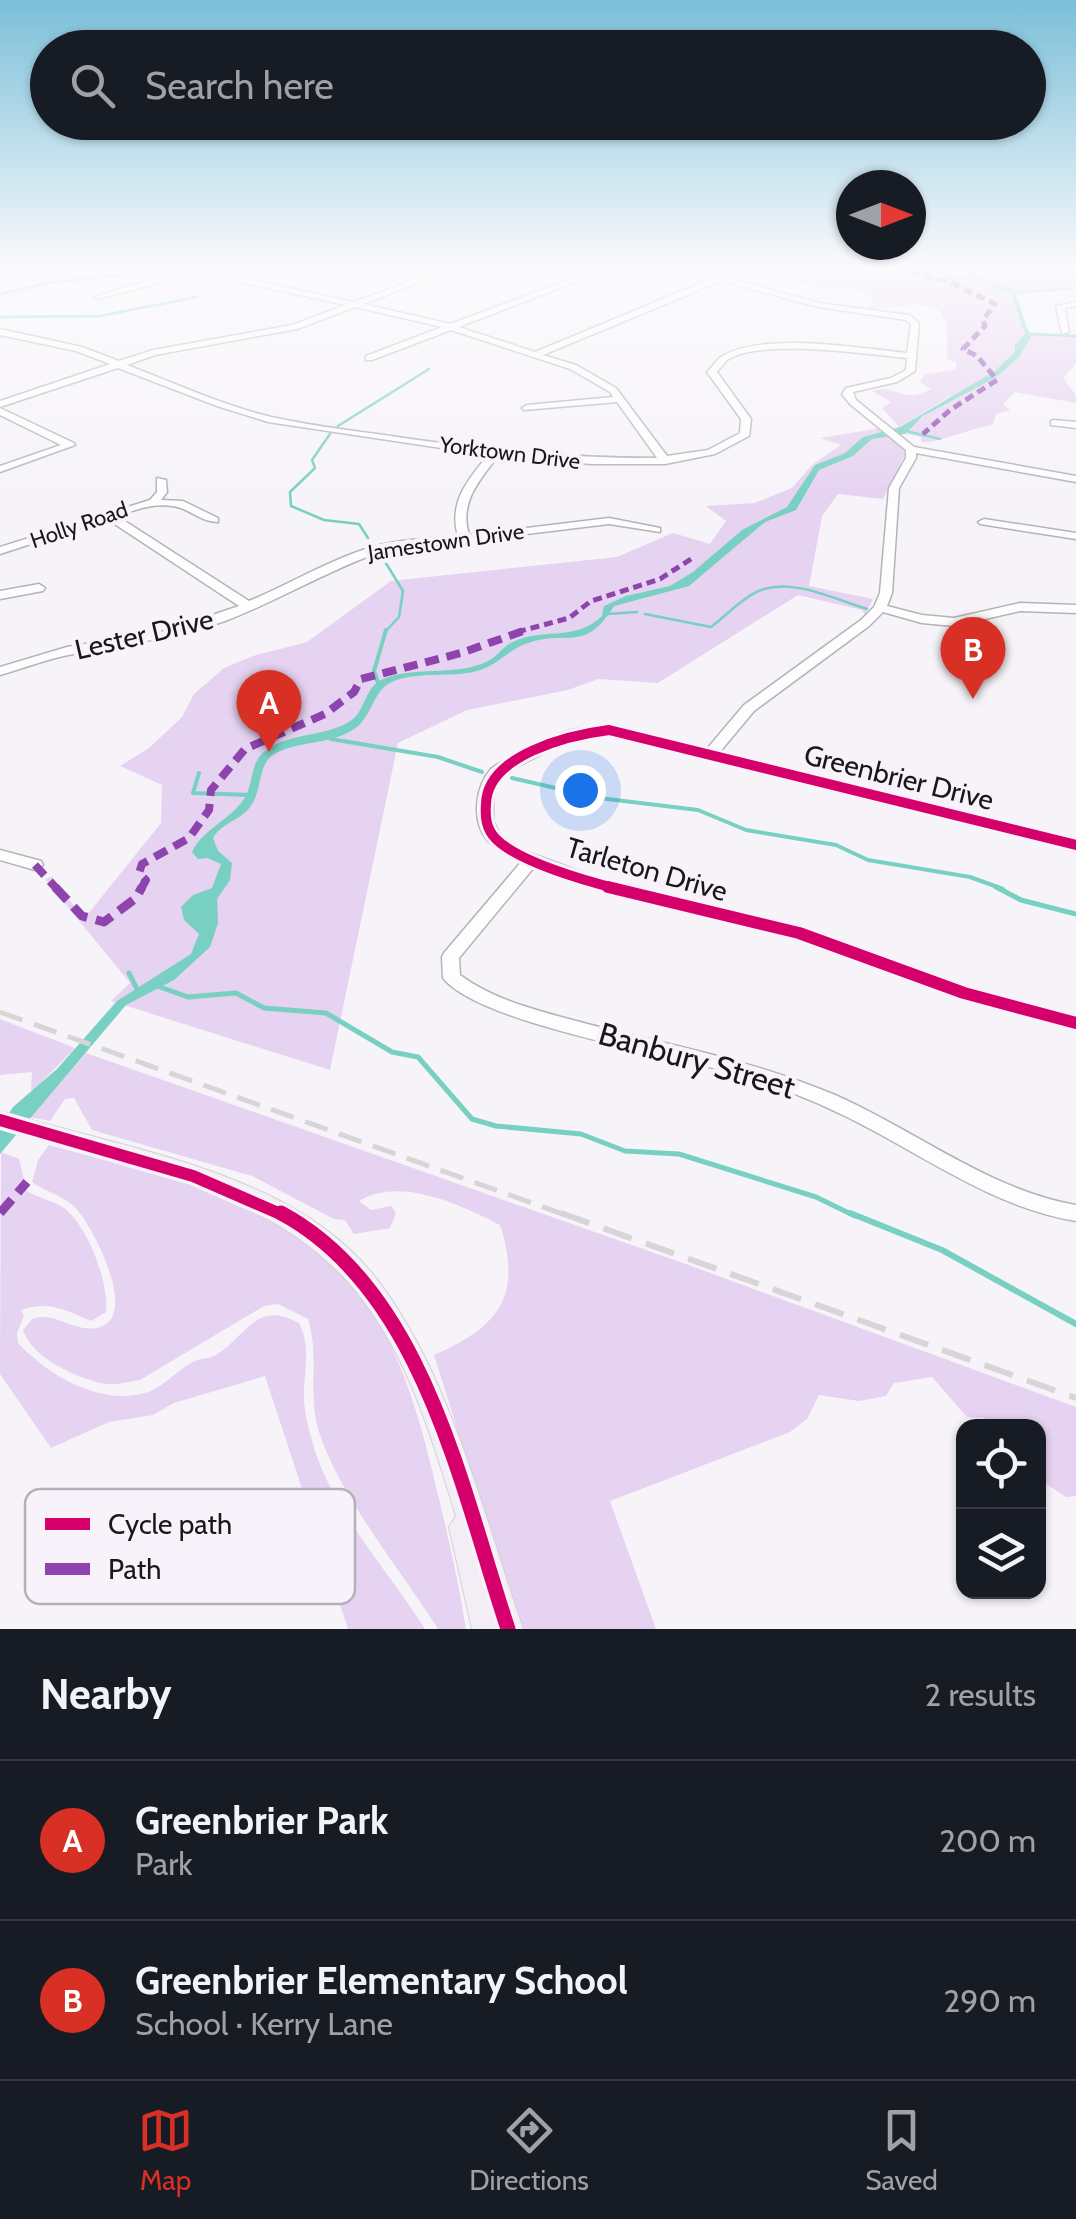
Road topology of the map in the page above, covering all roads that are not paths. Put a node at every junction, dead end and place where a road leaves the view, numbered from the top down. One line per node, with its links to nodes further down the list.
1 (61, 345): 10 (street, Yorktown Drive)
2 (192, 345): 10 (street)
3 (403, 345): 9 (street)
4 (509, 345): 7 (street)
5 (560, 345): 7 (street)
6 (914, 345): 8 (street)
7 (538, 354): 11 (street)
8 (913, 356): 16 (street); 18 (street, Yorktown Drive)
9 (369, 358)
10 (119, 363): 12 (street); 17 (street, Yorktown Drive)
11 (621, 399): 13 (street); 18 (street)
12 (0, 407): 19 (street)
13 (528, 408)
14 (1054, 423): 15 (street)
15 (1076, 425)
16 (908, 446): 21 (street); 33 (street)
17 (496, 452): 18 (street, Yorktown Drive); 28 (street)
18 (665, 460)
19 (0, 469)
20 (160, 480): 22 (street)
21 (1076, 480)
22 (154, 502): 23 (street, Holly Road); 24 (street, Holly Road)
23 (110, 516): 29 (street, Holly Road); 32 (street, Lester Drive)
24 (214, 520)
25 (984, 522): 27 (street)
26 (656, 530): 28 (street, Jamestown Drive)
27 (1076, 536)
28 (465, 539): 32 (street, Jamestown Drive)
29 (0, 551)
30 (39, 588): 31 (street)
31 (0, 594)
32 (246, 605): 35 (street, Lester Drive)
33 (880, 608): 34 (street); 36 (street)
34 (1076, 609)
35 (3, 667)
36 (711, 753): 37 (street, Greenbrier Drive); 39 (street, Tarleton Drive)
37 (1076, 845)
38 (0, 855): 40 (street)
39 (532, 859): 41 (street, Tarleton Drive); 43 (street, Banbury Street)
40 (35, 865)
41 (1076, 1022)
42 (0, 1120): 44 (main road)
43 (1076, 1213)
44 (441, 1428): 45 (main road); 46 (main road)
45 (487, 1629)
46 (508, 1629)

